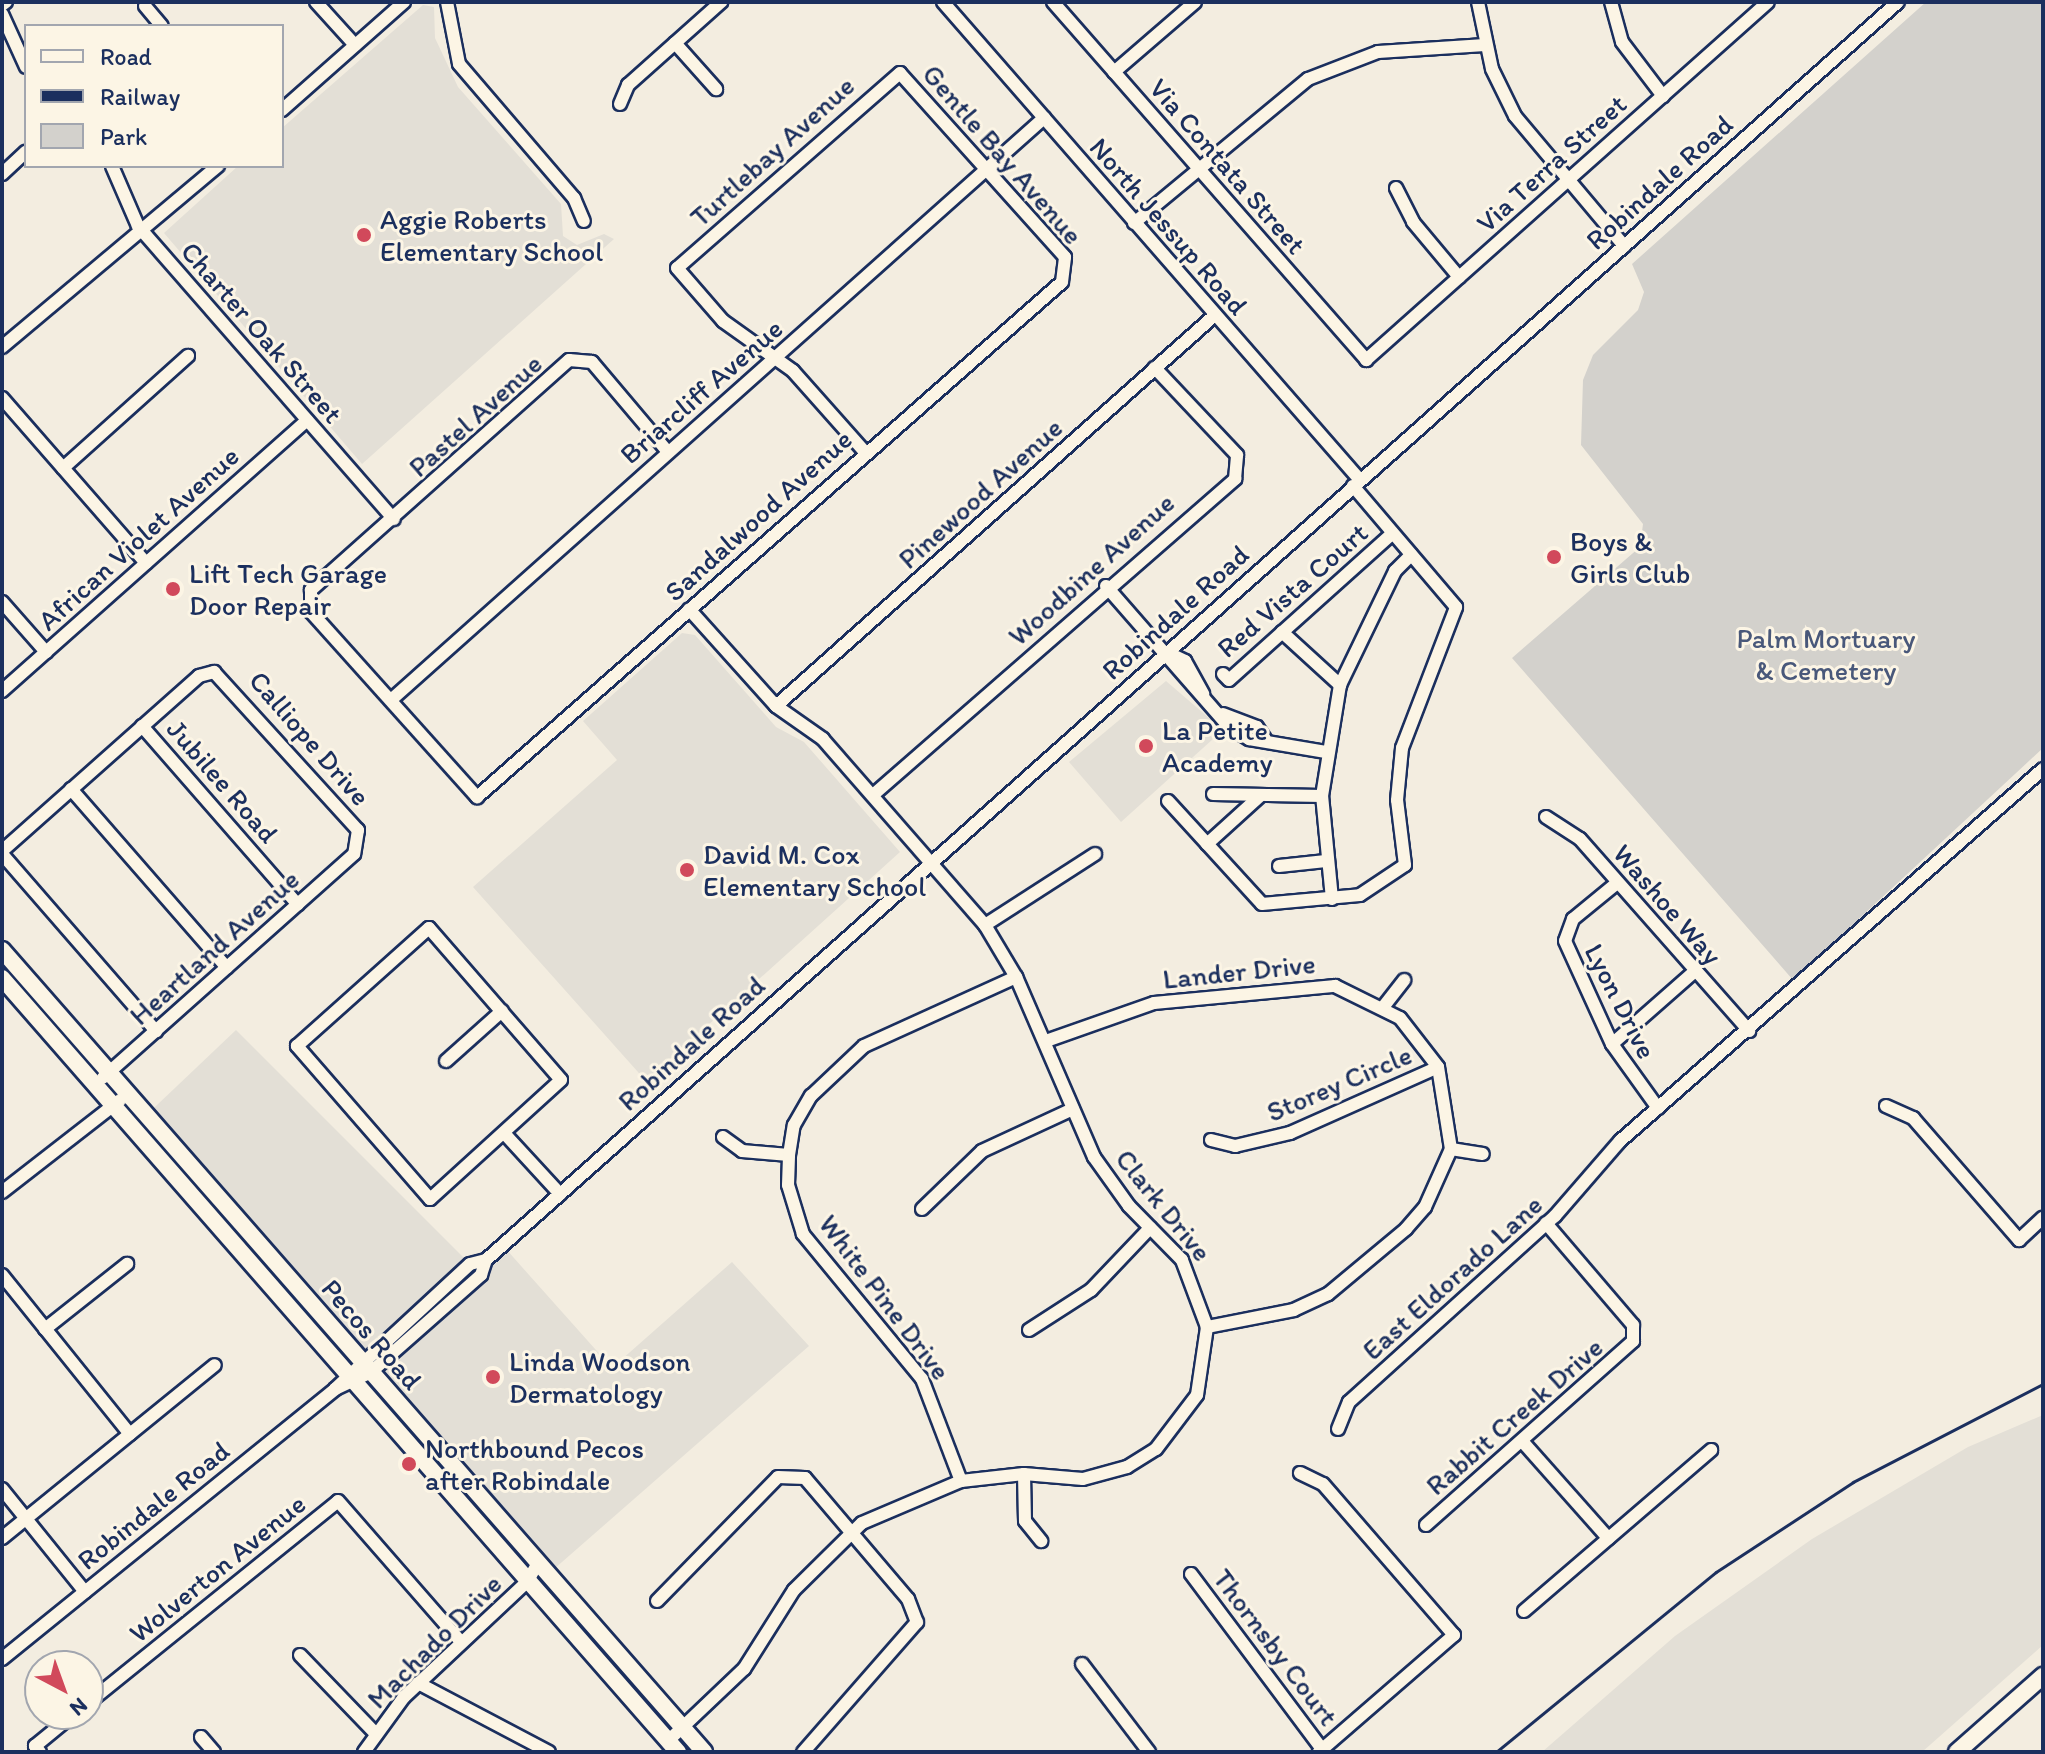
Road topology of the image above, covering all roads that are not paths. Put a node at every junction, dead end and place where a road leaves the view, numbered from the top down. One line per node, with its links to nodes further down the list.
1 (316, 2): 16 (street)
2 (404, 2): 16 (street)
3 (447, 2): 34 (street)
4 (721, 2): 15 (street)
5 (943, 2): 25 (street, North Jessup Road)
6 (1053, 2): 19 (street, Via Contata Street)
7 (1195, 2): 19 (street)
8 (1478, 2): 17 (street)
9 (1611, 2): 22 (street)
10 (1768, 2): 22 (street, Via Terra Street)
11 (1898, 2): 37 (street, Robindale Road)
12 (145, 6): 14 (street)
13 (2, 14): 18 (street)
14 (160, 24)
15 (675, 43): 21 (street); 23 (street)
16 (355, 45): 24 (street)
17 (1485, 45): 29 (street); 32 (street)
18 (24, 63)
19 (1114, 72): 29 (street, Via Contata Street)
20 (900, 73): 30 (street, Gentle Bay Avenue); 43 (street, Turtlebay Avenue)
21 (716, 89)
22 (1663, 96): 32 (street, Via Terra Street)
23 (620, 104)
24 (284, 108)
25 (1044, 118): 30 (street, Briarcliff Avenue); 35 (street, North Jessup Road)
26 (24, 154): 31 (street)
27 (113, 168): 36 (street, Charter Oak Street)
28 (215, 168): 36 (street)
29 (1198, 168): 35 (street); 44 (street, Via Contata Street)
30 (984, 171): 38 (street, Gentle Bay Avenue); 43 (street, Briarcliff Avenue)
31 (2, 174)
32 (1566, 181): 37 (street); 39 (street, Via Terra Street)
33 (1396, 188): 39 (street)
34 (584, 221)
35 (1134, 223): 40 (street, North Jessup Road)
36 (138, 226): 41 (street); 47 (street, Charter Oak Street)
37 (1624, 246): 51 (street, Robindale Road)
38 (1068, 268): 49 (street, Sandalwood Avenue)
39 (1459, 277): 44 (street, Via Terra Street)
40 (1215, 315): 45 (street, Pinewood Avenue); 51 (street, North Jessup Road)
41 (2, 347)
42 (188, 356): 50 (street)
43 (777, 356): 48 (street, Briarcliff Avenue); 49 (street)
44 (1366, 360)
45 (1155, 368): 56 (street, Woodbine Avenue); 66 (street, Pinewood Avenue)
46 (2, 398): 50 (street)
47 (307, 420): 52 (street, Charter Oak Street); 55 (street, African Violet Avenue)
48 (668, 452): 52 (street, Pastel Avenue); 65 (street, Briarcliff Avenue)
49 (865, 452): 58 (street, Sandalwood Avenue)
50 (63, 468): 55 (street)
51 (1356, 483): 53 (street, North Jessup Road); 61 (street, Robindale Road)
52 (394, 519): 65 (street, Pastel Avenue)
53 (1392, 534): 54 (street, North Jessup Road); 59 (street, Red Vista Court)
54 (1411, 555): 63 (street); 85 (street, North Jessup Road)
55 (146, 563): 60 (street, African Violet Avenue)
56 (1106, 586): 61 (street); 72 (street, Woodbine Avenue)
57 (2, 602): 60 (street)
58 (689, 609): 65 (street, Sandalwood Avenue); 66 (street, Clark Drive)
59 (1282, 632): 62 (street, Red Vista Court); 63 (street)
60 (46, 652): 64 (street, African Violet Avenue)
61 (1166, 652): 68 (street); 82 (street, Robindale Road)
62 (1223, 674)
63 (1340, 685): 68 (street)
64 (2, 691)
65 (391, 700)
66 (776, 706): 72 (street, Clark Drive)
67 (142, 726): 70 (street); 77 (street, Calliope Drive); 86 (street, Jubilee Road)
68 (1326, 752): 74 (street)
69 (2043, 769): 97 (street, East Eldorado Lane)
70 (71, 789): 79 (street); 89 (street)
71 (1213, 794): 73 (street)
72 (873, 795): 82 (street, Clark Drive)
73 (1261, 795): 74 (street); 78 (street)
74 (1322, 796): 81 (street)
75 (1168, 801): 78 (street)
76 (1546, 817): 84 (street, Washoe Way)
77 (360, 843): 86 (street, Heartland Avenue)
78 (1207, 844): 85 (street)
79 (2, 852): 96 (street)
80 (1095, 854): 87 (street)
81 (1326, 861): 83 (street); 85 (street)
82 (932, 862): 87 (street, Clark Drive); 116 (street, Robindale Road)
83 (1279, 866)
84 (1617, 883): 90 (street, Washoe Way); 99 (street, Lyon Drive)
85 (1332, 899)
86 (298, 905): 89 (street, Heartland Avenue)
87 (985, 925): 91 (street, Clark Drive)
88 (2, 950): 102 (main road, Pecos Road)
89 (227, 968): 96 (street, Heartland Avenue)
90 (1694, 972): 97 (street, Washoe Way); 99 (street)
91 (1016, 977): 98 (street, Clark Drive); 114 (street, White Pine Drive)
92 (2, 978): 103 (main road, Pecos Road)
93 (1404, 980): 94 (street)
94 (1384, 1006): 98 (street, Lander Drive); 101 (street, Lander Drive)
95 (502, 1011): 100 (street); 109 (street); 109 (street)
96 (156, 1031): 102 (street, Heartland Avenue)
97 (1749, 1031): 107 (street, East Eldorado Lane)
98 (1046, 1041): 108 (street, Clark Drive)
99 (1612, 1044): 107 (street, Lyon Drive)
100 (446, 1061)
101 (1438, 1067): 111 (street, Storey Circle); 112 (street)
102 (109, 1073): 103 (street, Heartland Avenue); 104 (main road, Pecos Road)
103 (95, 1084): 105 (main road, Pecos Road)
104 (128, 1094): 105 (street); 122 (main road, Pecos Road)
105 (113, 1105): 115 (street); 119 (main road, Pecos Road)
106 (1886, 1106): 118 (street)
107 (1658, 1108): 120 (street, East Eldorado Lane)
108 (1073, 1109): 117 (street); 121 (street, Clark Drive)
109 (504, 1133): 116 (street)
110 (723, 1137): 114 (street)
111 (1211, 1140)
112 (1451, 1149): 113 (street); 125 (street)
113 (1483, 1154)
114 (789, 1155): 137 (street, White Pine Drive)
115 (2, 1192)
116 (560, 1194): 129 (street, Robindale Road)
117 (922, 1209)
118 (2043, 1218)
119 (211, 1219): 122 (main road); 130 (main road, Pecos Road)
120 (1546, 1223): 131 (street, East Eldorado Lane); 133 (street, Rabbit Creek Drive)
121 (1150, 1228): 125 (street, Clark Drive); 127 (street)
122 (257, 1243): 129 (main road, Pecos Road)
123 (127, 1264): 126 (street)
124 (2, 1275): 126 (street)
125 (1207, 1327): 136 (street, Clark Drive)
126 (45, 1329): 132 (street)
127 (1029, 1330)
128 (215, 1365): 132 (street)
129 (365, 1366): 130 (street, Robindale Road); 145 (main road, Pecos Road)
130 (349, 1379): 147 (main road, Pecos Road); 148 (street, Robindale Road)
131 (1338, 1429)
132 (130, 1434): 139 (street)
133 (1522, 1441): 140 (street, Rabbit Creek Drive); 143 (street)
134 (1711, 1450): 143 (street)
135 (1300, 1473): 164 (street)
136 (1024, 1474): 137 (street, Clark Drive); 144 (street)
137 (961, 1481): 141 (street, Clark Drive)
138 (2, 1489): 139 (street)
139 (25, 1519): 142 (street); 148 (street)
140 (1426, 1525)
141 (850, 1533): 149 (street); 158 (street, Clark Drive); 169 (street)
142 (2, 1538)
143 (1608, 1538): 150 (street)
144 (1041, 1541)
145 (538, 1563): 147 (street, Machado Drive); 158 (main road, Pecos Road)
146 (1191, 1574): 164 (street, Thornsby Court)
147 (527, 1582): 151 (street, Machado Drive); 162 (main road, Pecos Road)
148 (85, 1592): 153 (street, Robindale Road)
149 (657, 1601)
150 (1524, 1611)
151 (461, 1642): 156 (street, Machado Drive); 157 (street, Wolverton Avenue)
152 (300, 1655): 160 (street)
153 (2, 1659)
154 (1082, 1664): 170 (street)
155 (2043, 1676): 171 (main road)
156 (418, 1683): 160 (street, Machado Drive); 167 (street)
157 (104, 1690)
158 (683, 1728): 162 (street, Clark Drive); 168 (main road, Pecos Road)
159 (58, 1730): 163 (street)
160 (376, 1734): 166 (street, Machado Drive)
161 (201, 1737): 165 (street)
162 (673, 1746)
163 (38, 1749)
164 (1321, 1751)
165 (214, 1752)
166 (364, 1752)
167 (549, 1752)
168 (704, 1752)
169 (803, 1752)
170 (1149, 1752)
171 (1957, 1752)

